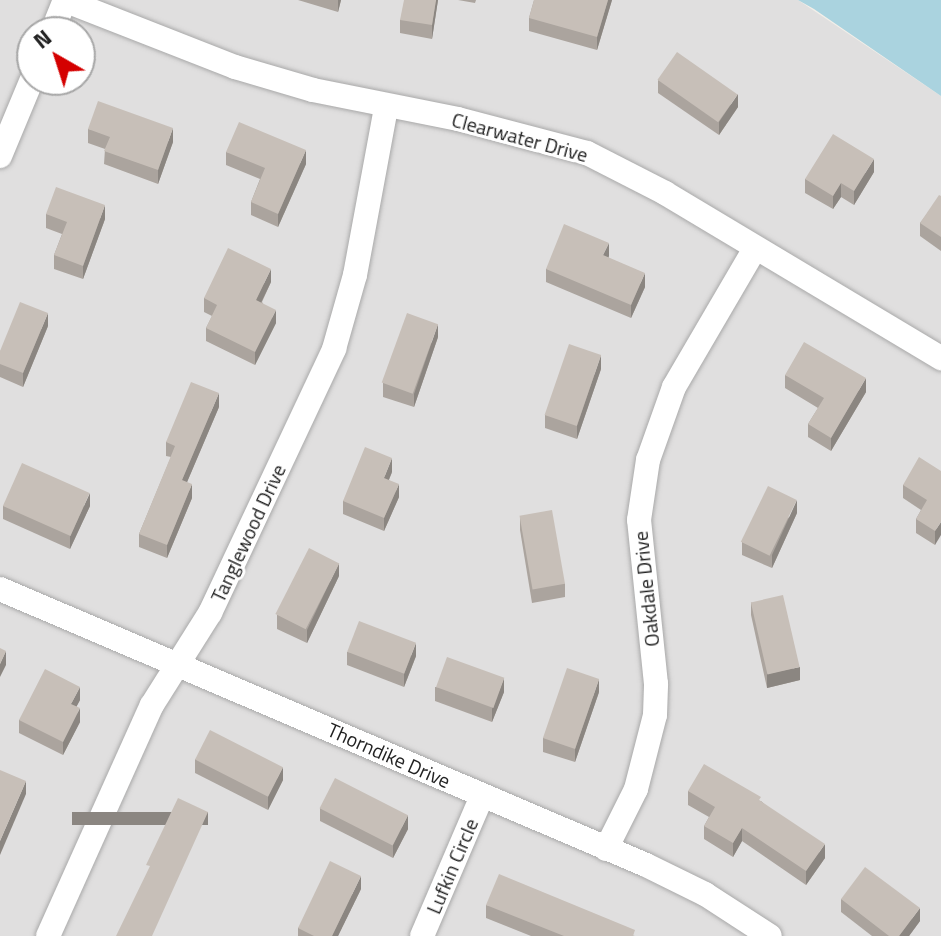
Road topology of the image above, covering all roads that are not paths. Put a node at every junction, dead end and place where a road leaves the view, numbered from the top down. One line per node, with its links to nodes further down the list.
1 (65, 0): 3 (street, Clearwater Drive)
2 (25, 96): 4 (street)
3 (386, 107): 5 (street, Clearwater Drive); 8 (street, Tanglewood Drive)
4 (0, 156)
5 (754, 250): 6 (street, Clearwater Drive); 10 (street, Oakdale Drive)
6 (941, 358)
7 (0, 589): 8 (street, Thorndike Drive)
8 (178, 664): 9 (street, Thorndike Drive); 11 (street, Tanglewood Drive)
9 (482, 796): 10 (street, Thorndike Drive); 12 (street, Lufkin Circle)
10 (606, 849): 13 (street, Thorndike Drive)
11 (48, 936)
12 (422, 936)
13 (770, 936)

